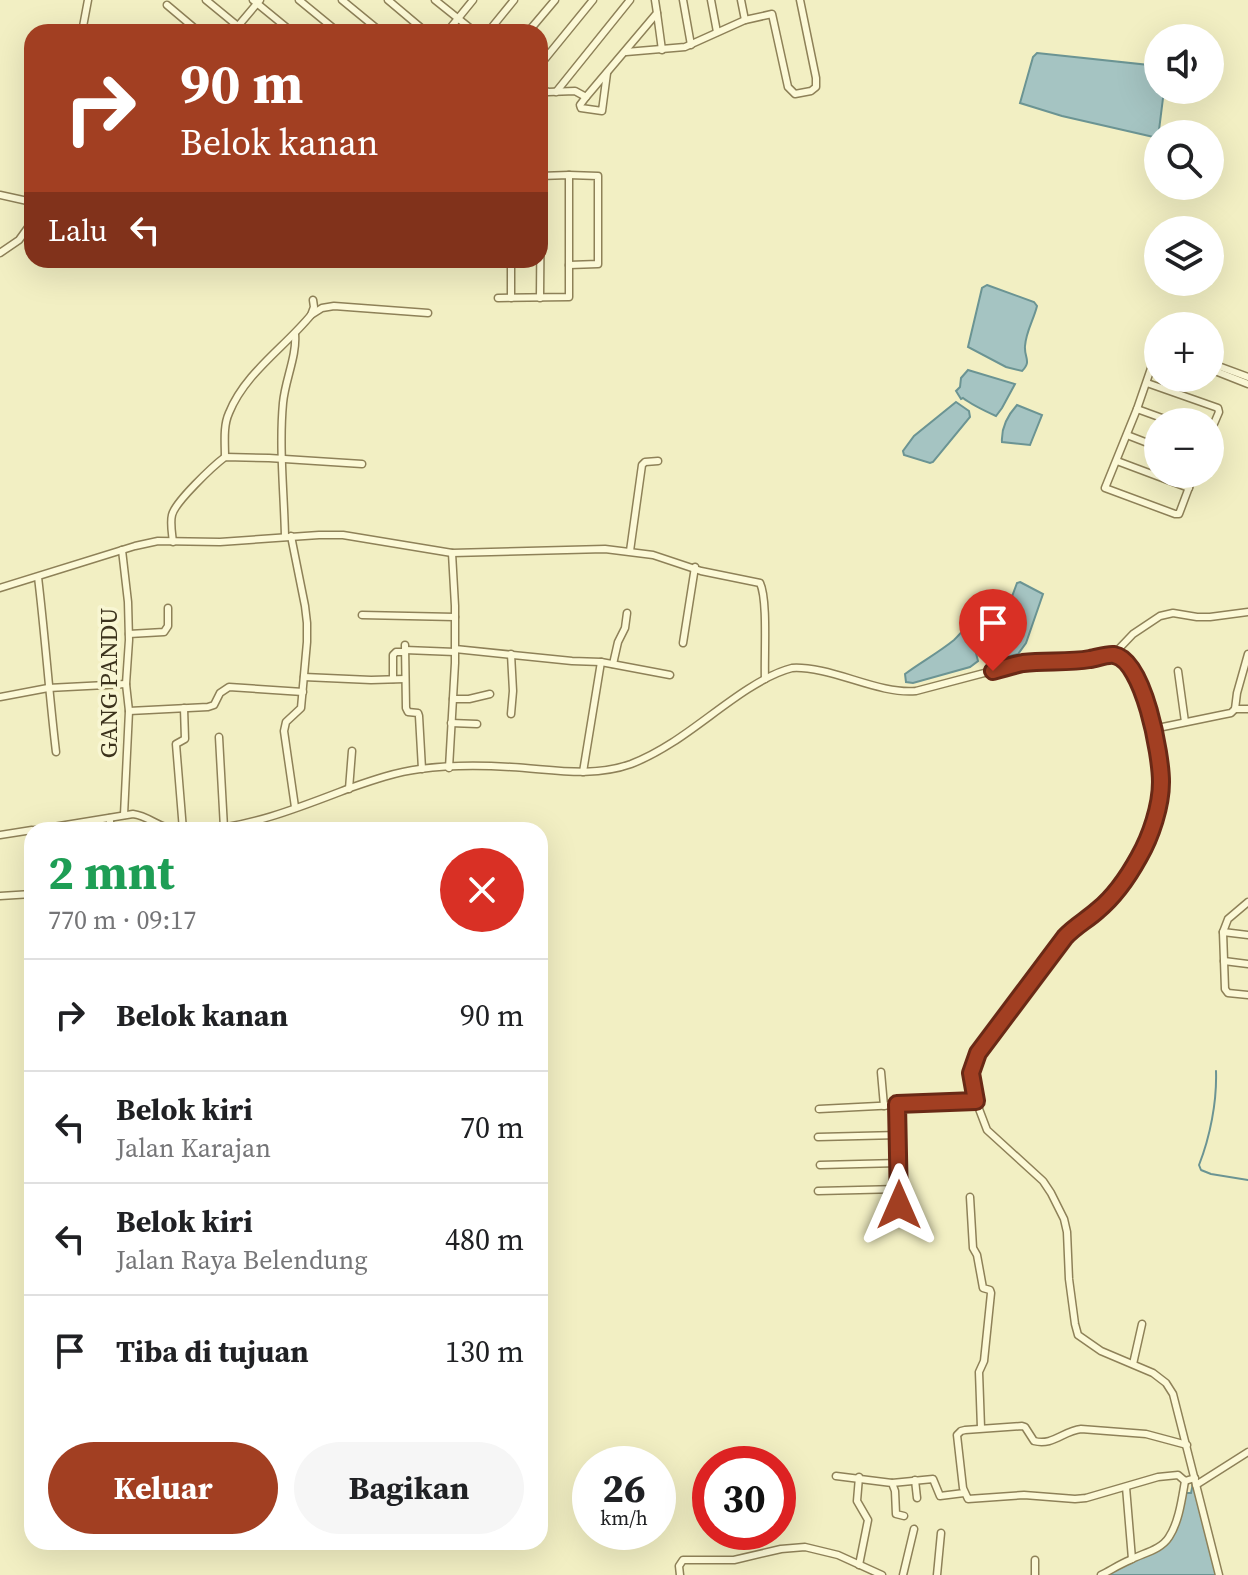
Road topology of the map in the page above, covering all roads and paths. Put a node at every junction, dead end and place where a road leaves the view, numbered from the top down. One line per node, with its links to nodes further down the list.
1 (88, 0): 22 (street)
2 (206, 0): 24 (street)
3 (299, 0): 27 (street)
4 (342, 0): 28 (street)
5 (388, 0): 29 (street)
6 (435, 0): 20 (street)
7 (473, 0): 20 (street)
8 (514, 0): 32 (street)
9 (555, 0): 33 (street)
10 (593, 0): 38 (street)
11 (630, 0): 41 (street)
12 (655, 0): 19 (street)
13 (683, 0): 35 (street)
14 (711, 0): 34 (street)
15 (741, 0): 21 (street)
16 (800, 0): 21 (street)
17 (257, 1): 25 (street); 26 (street)
18 (167, 5): 23 (street)
19 (657, 13): 36 (street); 37 (street)
20 (458, 19): 30 (street); 31 (street)
21 (745, 20): 34 (street)
22 (84, 24)
23 (190, 24)
24 (231, 24)
25 (240, 24)
26 (283, 24)
27 (328, 24)
28 (371, 24)
29 (416, 24)
30 (454, 24)
31 (465, 24)
32 (494, 24)
33 (535, 24)
34 (717, 32): 35 (street)
35 (691, 45): 36 (street)
36 (662, 50): 37 (street)
37 (626, 52): 39 (street)
38 (548, 55)
39 (607, 73): 42 (street); 43 (street)
40 (548, 91): 41 (street)
41 (556, 92): 42 (street)
42 (586, 97): 43 (street)
43 (602, 111): 44 (street)
44 (601, 119)
45 (569, 175): 46 (street); 51 (street); 51 (street)
46 (548, 176)
47 (0, 195): 48 (street)
48 (24, 200)
49 (24, 233): 50 (street)
50 (0, 253)
51 (569, 265): 56 (street)
52 (511, 268): 55 (street)
53 (540, 268): 56 (street)
54 (498, 298): 55 (street)
55 (511, 298): 56 (street)
56 (540, 298)
57 (313, 300): 59 (street)
58 (428, 313): 59 (street)
59 (311, 315): 60 (street)
60 (295, 334): 72 (street); 73 (street)
61 (1224, 368): 63 (street)
62 (1224, 375): 64 (street)
63 (1248, 377)
64 (1248, 384)
65 (1144, 391): 68 (street)
66 (1173, 392): 67 (street)
67 (1218, 408)
68 (1137, 409): 69 (street); 70 (street)
69 (1144, 412)
70 (1127, 435): 71 (street); 75 (street)
71 (1144, 442)
72 (225, 457): 73 (street); 80 (street)
73 (282, 459): 76 (street); 79 (street)
74 (658, 461): 82 (street)
75 (1117, 461): 77 (street); 78 (street)
76 (362, 464)
77 (1144, 471)
78 (1189, 488)
79 (288, 536): 80 (street); 83 (street); 103 (street)
80 (173, 542): 81 (street)
81 (122, 550): 85 (street); 92 (street, GANG PANDU)
82 (630, 551): 83 (street); 84 (street)
83 (452, 553): 91 (street)
84 (695, 567): 93 (street); 106 (street)
85 (38, 577): 86 (street); 108 (street)
86 (0, 588)
87 (168, 608): 92 (street)
88 (1248, 612): 98 (street)
89 (627, 613): 100 (street)
90 (362, 615): 91 (street)
91 (455, 617): 95 (street)
92 (129, 634): 107 (street, GANG PANDU)
93 (683, 643)
94 (405, 649): 95 (street); 104 (street); 105 (street)
95 (455, 651): 96 (street); 112 (street)
96 (511, 654): 99 (street); 117 (street)
97 (1248, 654): 114 (street)
98 (1113, 655): 106 (street); 121 (street)
99 (601, 662): 100 (street); 127 (street)
100 (613, 664): 102 (street)
101 (1178, 671): 118 (street)
102 (670, 675)
103 (304, 677): 104 (street); 109 (street)
104 (393, 679): 105 (street)
105 (405, 679): 126 (street)
106 (765, 679): 127 (street)
107 (126, 684): 108 (street); 116 (street, GANG PANDU)
108 (48, 688): 111 (street); 124 (street)
109 (303, 692): 113 (street); 129 (street)
110 (490, 694): 112 (street)
111 (0, 697)
112 (453, 699): 119 (street)
113 (184, 708): 116 (street); 135 (street)
114 (1235, 709): 115 (street); 118 (street)
115 (1248, 709)
116 (129, 711): 130 (street, GANG PANDU)
117 (511, 714)
118 (1185, 722): 121 (street)
119 (451, 723): 120 (street); 125 (street)
120 (477, 724)
121 (1153, 729): 149 (street)
122 (219, 737): 136 (street)
123 (352, 751): 128 (street)
124 (56, 752)
125 (449, 768): 126 (street); 127 (street)
126 (422, 769): 128 (street)
127 (583, 772)
128 (349, 789): 129 (street)
129 (295, 807): 137 (street)
130 (124, 815): 131 (street); 134 (street)
131 (110, 818): 132 (street); 133 (street)
132 (84, 822)
133 (110, 822)
134 (153, 822)
135 (182, 822)
136 (224, 822)
137 (248, 822)
138 (24, 831): 139 (street)
139 (0, 835)
140 (24, 894): 141 (street)
141 (0, 896)
142 (1246, 905): 143 (street)
143 (1223, 932): 144 (street); 145 (street)
144 (1248, 935)
145 (1224, 961): 146 (street); 147 (street)
146 (1248, 964)
147 (1248, 995)
148 (881, 1072): 151 (street)
149 (976, 1101): 150 (street); 162 (street)
150 (897, 1104): 151 (street); 153 (street)
151 (884, 1106): 152 (street)
152 (819, 1109)
153 (899, 1135): 154 (street); 155 (street)
154 (818, 1137)
155 (899, 1163): 156 (street); 157 (street)
156 (820, 1165)
157 (900, 1189): 158 (street); 160 (street)
158 (818, 1191)
159 (970, 1197): 163 (street)
160 (899, 1205)
161 (1142, 1324): 162 (street)
162 (1133, 1364): 164 (street)
163 (981, 1428): 164 (street); 173 (street)
164 (1187, 1445): 170 (street)
165 (1248, 1452): 170 (street)
166 (836, 1476): 167 (street)
167 (859, 1477): 171 (street); 180 (street)
168 (915, 1480): 171 (street); 173 (street); 174 (street)
169 (1185, 1481): 170 (street); 172 (street); 178 (street)
170 (1196, 1482): 187 (street)
171 (892, 1483): 175 (street)
172 (1126, 1487): 173 (street); 178 (street)
173 (964, 1493)
174 (917, 1498)
175 (904, 1516)
176 (914, 1529): 183 (street)
177 (941, 1533): 184 (street)
178 (1132, 1559): 186 (street)
179 (1035, 1560): 185 (street)
180 (859, 1565): 181 (street); 182 (street)
181 (680, 1575)
182 (882, 1575)
183 (903, 1575)
184 (937, 1575)
185 (1035, 1575)
186 (1101, 1575)
187 (1219, 1575)

